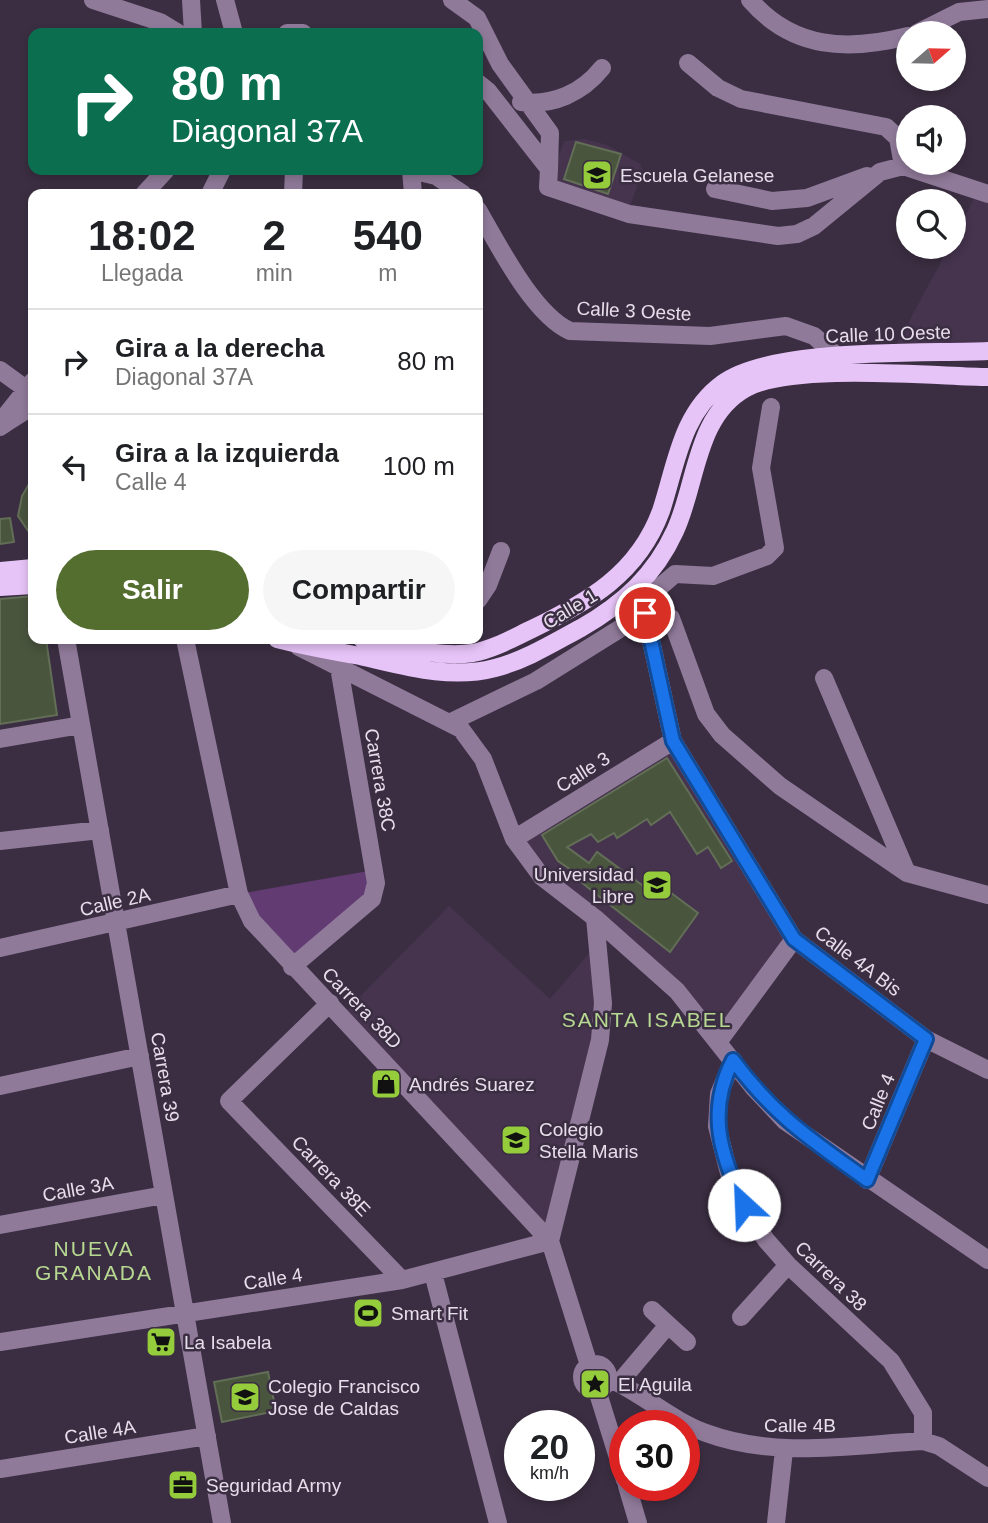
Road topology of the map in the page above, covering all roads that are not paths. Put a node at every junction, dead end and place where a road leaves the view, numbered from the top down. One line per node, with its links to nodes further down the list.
1 (93, 0): 8 (street)
2 (191, 0): 9 (street)
3 (225, 0): 10 (street)
4 (452, 0): 11 (street)
5 (750, 0): 13 (street)
6 (988, 9): 7 (street)
7 (941, 21)
8 (170, 28)
9 (193, 28)
10 (233, 28)
11 (482, 28)
12 (483, 30): 17 (street)
13 (896, 39)
14 (688, 63): 18 (street)
15 (602, 68): 17 (street)
16 (483, 87): 17 (street); 24 (street)
17 (531, 103): 24 (street)
18 (896, 136)
19 (896, 168): 20 (street)
20 (880, 173): 24 (street); 27 (street)
21 (161, 175): 25 (street)
22 (432, 175): 26 (street)
23 (930, 175): 28 (street)
24 (549, 178)
25 (149, 189)
26 (458, 189)
27 (715, 189)
28 (988, 194)
29 (483, 219): 31 (street, Calle 3 Oeste)
30 (988, 351): 31 (main road, Calle 10 Oeste)
31 (838, 358): 32 (main road, Calle 10 Oeste)
32 (790, 360): 53 (main road, Calle 1)
33 (0, 370): 36 (street)
34 (802, 375): 35 (main road, Calle 10 Oeste); 52 (main road, Calle 1)
35 (988, 377)
36 (28, 384)
37 (28, 388): 40 (street)
38 (771, 407): 47 (street)
39 (28, 410): 40 (street)
40 (3, 425)
41 (500, 551): 46 (street)
42 (28, 568): 43 (main road)
43 (0, 571)
44 (28, 585): 45 (main road)
45 (0, 587)
46 (483, 592)
47 (645, 613): 56 (street); 59 (street, Calle 4A Bis)
48 (671, 618): 63 (street)
49 (67, 644): 57 (street, Carrera 39)
50 (186, 644): 64 (street, Carrera 38D)
51 (290, 644): 54 (street)
52 (300, 644)
53 (398, 644)
54 (339, 667): 56 (street); 70 (street, Carrera 38C)
55 (824, 678): 63 (street)
56 (451, 722): 61 (street)
57 (81, 725): 58 (street); 60 (street, Carrera 39)
58 (0, 739)
59 (673, 741): 61 (street, Calle 3); 68 (street, Calle 4A Bis)
60 (100, 831): 62 (street); 67 (street, Carrera 39)
61 (514, 839): 66 (street)
62 (0, 841)
63 (907, 873): 65 (street)
64 (239, 894): 67 (street, Calle 2A); 70 (street, Carrera 38D)
65 (988, 895)
66 (595, 918): 73 (street); 81 (street)
67 (117, 923): 69 (street, Calle 2A); 74 (street, Carrera 39)
68 (794, 939): 72 (street, Calle 4A Bis); 73 (street)
69 (0, 948)
70 (292, 967): 71 (street, Carrera 38D)
71 (330, 1003): 81 (street, Carrera 38D); 85 (street, Carrera 38E)
72 (926, 1039): 76 (street, Calle 4A Bis); 78 (street, Calle 4)
73 (719, 1041): 75 (street)
74 (140, 1056): 77 (street); 79 (street, Carrera 39)
75 (733, 1060): 78 (street); 83 (street, Carrera 38)
76 (988, 1070)
77 (0, 1086)
78 (867, 1180): 82 (street)
79 (164, 1195): 80 (street, Calle 3A); 87 (street, Carrera 39)
80 (0, 1225)
81 (550, 1241): 84 (street, Calle 4); 92 (street, Carrera 38D)
82 (988, 1260)
83 (788, 1265): 88 (street); 96 (street, Carrera 38)
84 (433, 1273): 85 (street, Calle 4); 102 (street)
85 (402, 1280): 87 (street, Calle 4)
86 (652, 1310): 89 (street)
87 (186, 1315): 90 (street, Calle 4); 95 (street, Carrera 39)
88 (741, 1317)
89 (668, 1325): 91 (street); 93 (street)
90 (0, 1342)
91 (687, 1342)
92 (589, 1365): 93 (street, Calle 4B)
93 (608, 1384): 94 (street); 97 (street, Calle 4B)
94 (613, 1410)
95 (207, 1436): 98 (street, Calle 4A); 101 (street, Carrera 39)
96 (923, 1441): 97 (street, Calle 4B); 99 (street)
97 (784, 1450): 104 (street)
98 (0, 1469)
99 (988, 1478)
100 (631, 1501): 103 (street)
101 (222, 1523)
102 (498, 1523)
103 (638, 1523)
104 (776, 1523)

